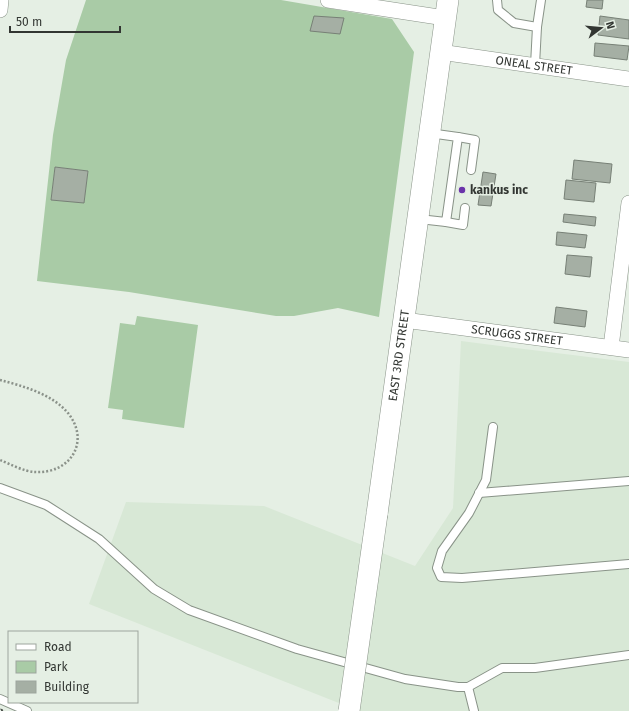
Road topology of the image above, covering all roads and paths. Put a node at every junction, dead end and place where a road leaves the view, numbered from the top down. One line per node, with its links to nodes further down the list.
1 (1, 0): 6 (street)
2 (328, 0): 5 (street)
3 (497, 0): 7 (lane)
4 (541, 0): 7 (lane)
5 (446, 9): 8 (main road, EAST 3RD STREET)
6 (0, 10)
7 (537, 27): 9 (lane)
8 (440, 52): 9 (street, ONEAL STREET); 11 (main road, EAST 3RD STREET)
9 (535, 65): 10 (street, ONEAL STREET)
10 (629, 79)
11 (429, 133): 12 (lane); 16 (main road, EAST 3RD STREET)
12 (458, 137): 13 (lane); 17 (lane)
13 (471, 170)
14 (629, 203): 19 (street)
15 (465, 208): 17 (lane)
16 (418, 218): 17 (lane); 18 (main road, EAST 3RD STREET)
17 (446, 222)
18 (404, 320): 19 (street, SCRUGGS STREET); 32 (main road, EAST 3RD STREET, bridge)
19 (611, 347): 20 (street, SCRUGGS STREET)
20 (629, 350)
21 (0, 380): 23 (path)
22 (494, 427): 26 (lane)
23 (0, 460)
24 (629, 481): 26 (lane)
25 (0, 488): 29 (lane)
26 (479, 493): 27 (lane)
27 (629, 564)
28 (629, 655): 29 (lane)
29 (468, 687): 33 (lane)
30 (9, 703): 31 (lane)
31 (27, 711)
32 (349, 711)
33 (474, 711)

